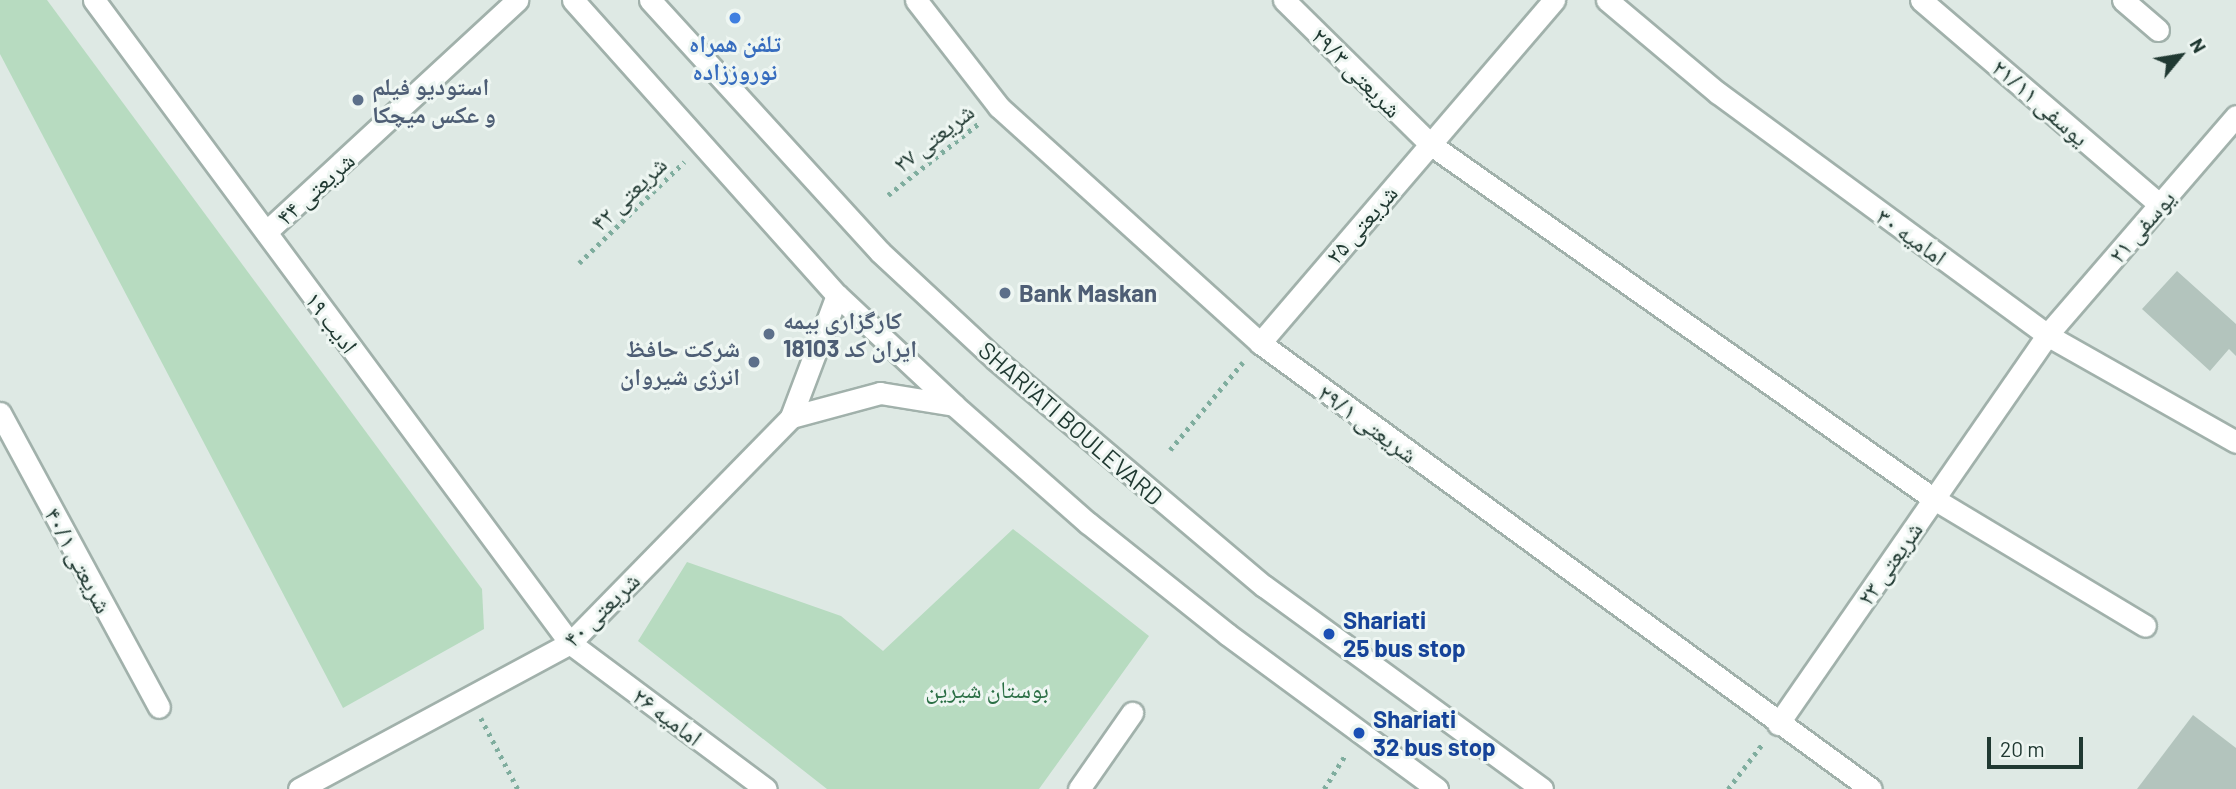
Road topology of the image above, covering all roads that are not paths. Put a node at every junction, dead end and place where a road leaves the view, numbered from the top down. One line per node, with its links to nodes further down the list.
1 (94, 0): 15 (street, ادیب ۱۹)
2 (517, 0): 15 (street, شریعتی ۴۴)
3 (573, 0): 16 (street)
4 (650, 0): 33 (street, SHARI'ATI BOULEVARD)
5 (916, 0): 18 (street, شریعتی ۲۹/۱)
6 (1284, 0): 13 (street, شریعتی ۲۹/۳)
7 (1554, 0): 13 (street, شریعتی ۲۵)
8 (1607, 0): 17 (street, امامیه ۳۰)
9 (2123, 0): 11 (street)
10 (1931, 3): 14 (street, یوسفی ۲۱/۱۱)
11 (2158, 30)
12 (2236, 116): 14 (street, یوسفی ۲۱)
13 (1430, 144): 18 (street, شریعتی ۲۵); 23 (street, شریعتی ۲۹/۳)
14 (2160, 205): 17 (street, یوسفی ۲۱)
15 (266, 232): 25 (street, ادیب ۱۹)
16 (837, 295): 19 (street); 21 (street, شریعتی ۴۰)
17 (2047, 335): 22 (street, امامیه ۳۰); 23 (street, شریعتی ۲۳)
18 (1260, 343): 28 (street, شریعتی ۲۹/۱)
19 (954, 405): 21 (street); 32 (street)
20 (0, 413): 26 (street, شریعتی ۴۰/۱)
21 (791, 417): 25 (street, شریعتی ۴۰)
22 (2236, 442)
23 (1934, 499): 24 (street, شریعتی ۲۹/۳); 28 (street, شریعتی ۲۳)
24 (2145, 626)
25 (570, 643): 29 (street, شریعتی ۴۰); 30 (street, امامیه ۲۶)
26 (159, 707)
27 (1132, 713): 31 (street)
28 (1778, 724): 34 (street, شریعتی ۲۹/۱)
29 (299, 789)
30 (766, 789)
31 (1079, 789)
32 (1437, 789)
33 (1542, 789)
34 (1871, 789)

